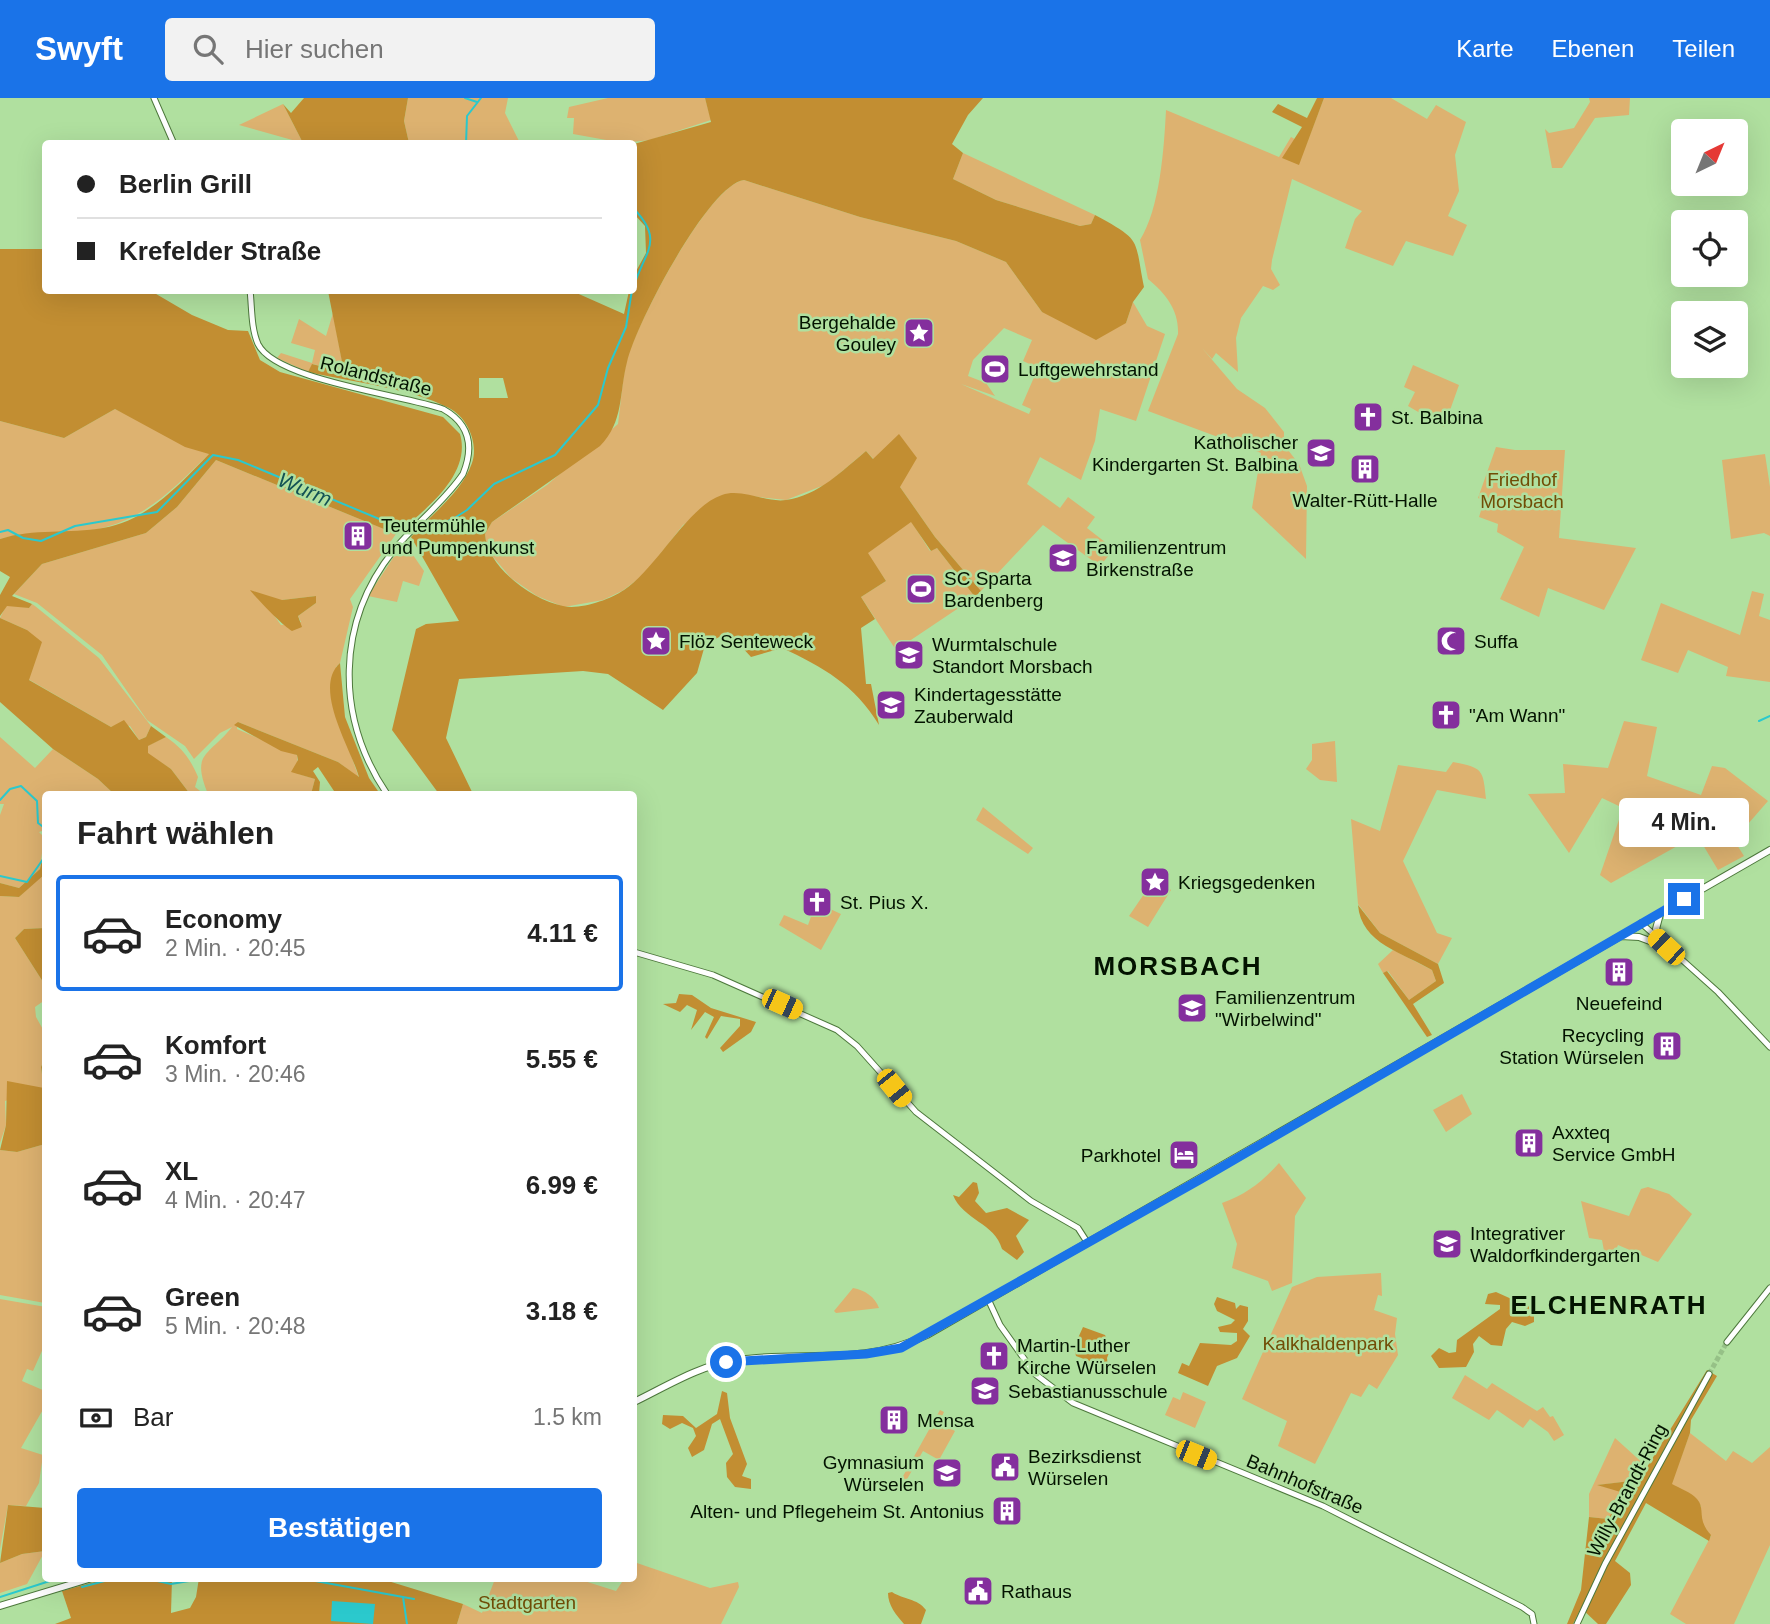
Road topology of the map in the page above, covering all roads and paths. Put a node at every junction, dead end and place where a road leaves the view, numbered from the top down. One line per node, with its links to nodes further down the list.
1 (154, 98): 2 (main road)
2 (172, 140)
3 (251, 294): 4 (main road, Rolandstraße)
4 (385, 791)
5 (1770, 849): 6 (main road)
6 (1661, 912): 7 (main road); 9 (main road)
7 (1641, 923): 8 (main road); 9 (main road)
8 (1619, 937): 9 (main road); 12 (main road)
9 (1666, 947): 11 (main road)
10 (637, 953): 12 (main road)
11 (1770, 1047)
12 (1087, 1242): 14 (main road)
13 (1770, 1288): 15 (main road)
14 (988, 1299): 17 (main road); 20 (main road, Bahnhofstraße)
15 (1727, 1342)
16 (1709, 1374): 21 (main road, Willy-Brandt-Ring)
17 (637, 1401)
18 (78, 1582): 19 (main road)
19 (0, 1605)
20 (1534, 1624)
21 (1577, 1624)

